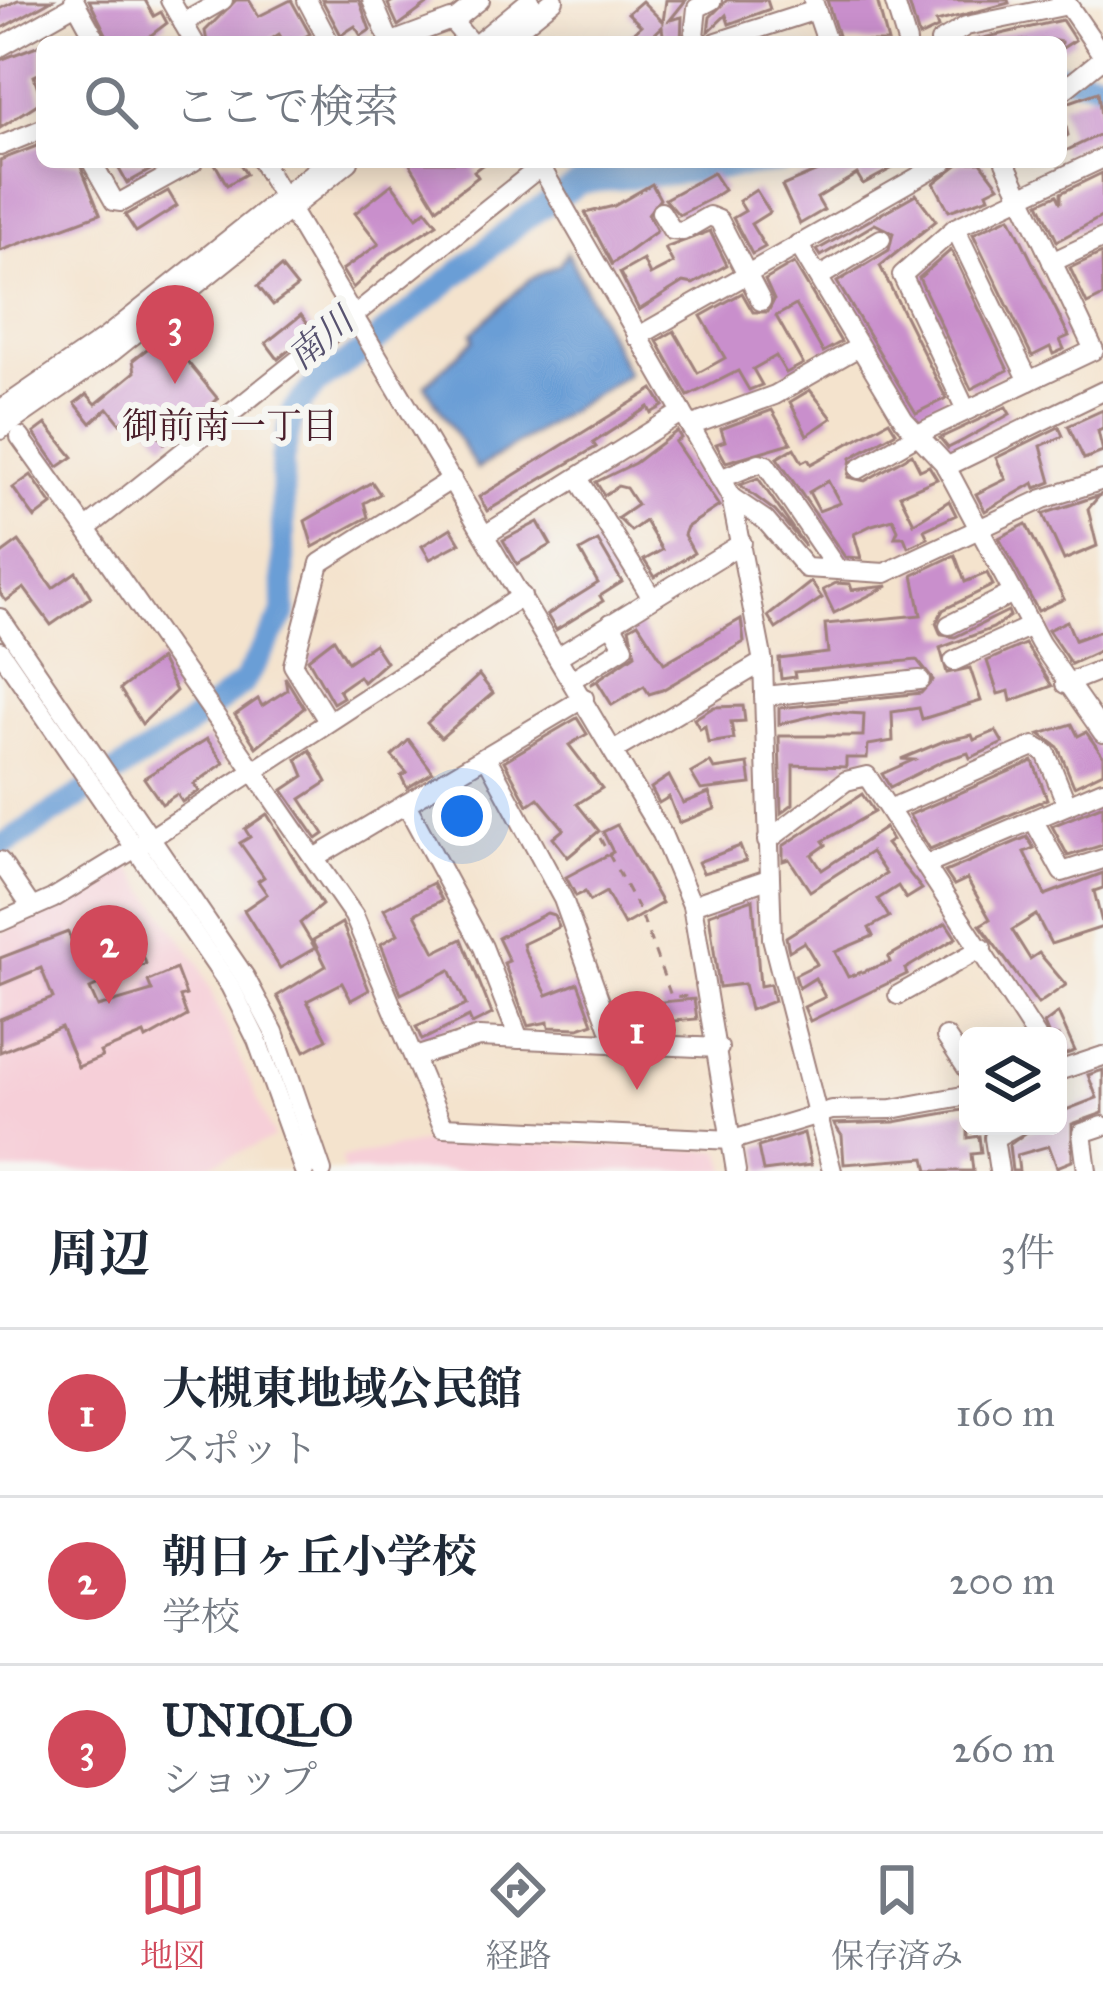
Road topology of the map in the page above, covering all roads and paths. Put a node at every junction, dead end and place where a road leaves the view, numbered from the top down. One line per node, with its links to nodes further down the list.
1 (170, 0): 14 (street)
2 (223, 0): 14 (street)
3 (307, 0): 17 (street)
4 (373, 0): 18 (street)
5 (480, 0): 13 (street)
6 (530, 0): 12 (street)
7 (554, 0): 22 (street)
8 (712, 0): 23 (street)
9 (894, 0): 26 (street)
10 (75, 2): 15 (street); 28 (street)
11 (815, 5): 24 (street); 25 (street)
12 (507, 7): 21 (street)
13 (455, 20): 19 (street); 20 (street)
14 (183, 23): 16 (street)
15 (94, 36)
16 (191, 36)
17 (325, 36)
18 (388, 36)
19 (408, 36)
20 (469, 36)
21 (480, 36)
22 (509, 36)
23 (694, 36)
24 (733, 36)
25 (825, 36)
26 (905, 36)
27 (950, 36): 29 (street)
28 (0, 47)
29 (1100, 59): 30 (street)
30 (1069, 87)
31 (36, 131): 32 (street)
32 (0, 146)
33 (1103, 158): 43 (street)
34 (96, 168): 35 (street)
35 (182, 168)
36 (265, 168): 44 (street)
37 (320, 168): 44 (street)
38 (340, 168): 44 (street)
39 (536, 168): 55 (street)
40 (545, 168): 57 (street)
41 (933, 168): 49 (street)
42 (1008, 168): 43 (street)
43 (1022, 198): 46 (street); 50 (street)
44 (285, 203): 55 (street); 61 (street); 64 (street)
45 (661, 212): 51 (street)
46 (955, 228): 59 (street); 62 (street)
47 (1103, 238): 50 (street)
48 (880, 239): 52 (street)
49 (798, 244): 51 (street); 52 (street)
50 (1052, 262): 56 (street)
51 (746, 273): 53 (street); 57 (street)
52 (819, 277): 58 (street)
53 (761, 301)
54 (1103, 317): 56 (street)
55 (354, 318): 69 (street); 74 (street)
56 (1083, 327): 59 (street)
57 (637, 337): 63 (street)
58 (857, 348): 63 (street); 65 (street)
59 (1029, 381): 62 (street)
60 (1103, 391): 67 (street)
61 (0, 410)
62 (966, 410): 65 (street)
63 (686, 419): 70 (street); 71 (street)
64 (0, 430)
65 (916, 436): 67 (street); 68 (street)
66 (20, 437): 74 (street)
67 (946, 467): 75 (street)
68 (859, 469)
69 (452, 478): 76 (street); 96 (street)
70 (578, 478): 76 (street); 81 (street)
71 (720, 479): 73 (street); 78 (street)
72 (1103, 480): 75 (street)
73 (731, 497): 77 (street); 78 (street)
74 (86, 529): 100 (street)
75 (978, 530): 78 (street); 79 (street)
76 (485, 535): 80 (street)
77 (742, 543): 81 (street); 89 (street)
78 (837, 569)
79 (1013, 593): 84 (street); 85 (street)
80 (522, 596): 87 (street); 96 (street)
81 (652, 598): 83 (street)
82 (0, 618): 102 (street)
83 (611, 623): 87 (street); 91 (street)
84 (949, 625)
85 (1031, 626): 88 (street); 93 (street)
86 (0, 651): 102 (street)
87 (559, 656): 91 (street)
88 (954, 661)
89 (763, 662): 94 (street); 98 (street)
90 (1103, 669): 93 (street)
91 (573, 680): 95 (street)
92 (920, 680): 94 (street)
93 (1065, 684): 97 (street)
94 (764, 696): 109 (street)
95 (584, 698): 98 (street); 99 (street)
96 (328, 721): 100 (street)
97 (1103, 733)
98 (615, 750): 115 (street)
99 (487, 758): 103 (street); 124 (street)
100 (256, 770): 108 (street); 110 (street)
101 (1103, 790): 104 (street)
102 (115, 799): 108 (street)
103 (406, 804): 110 (street); 123 (street)
104 (1067, 805): 105 (street); 106 (street)
105 (889, 809): 109 (street); 113 (street)
106 (1034, 821): 111 (street); 113 (street)
107 (600, 838): 120 (path)
108 (145, 841): 116 (street); 135 (street); 136 (street)
109 (767, 841): 114 (street)
110 (316, 858): 128 (street)
111 (1103, 859)
112 (2, 864): 116 (street)
113 (926, 865): 118 (street)
114 (768, 879): 115 (street); 131 (street)
115 (692, 905): 120 (street)
116 (32, 908): 117 (street)
117 (0, 922)
118 (982, 948): 119 (street); 121 (street)
119 (898, 994)
120 (707, 996): 125 (street)
121 (1030, 1027)
122 (946, 1037): 126 (street)
123 (519, 1039): 124 (street); 128 (street)
124 (616, 1046): 125 (street)
125 (718, 1048): 134 (street)
126 (959, 1056)
127 (1103, 1056): 129 (street)
128 (415, 1057): 134 (street)
129 (1067, 1068)
130 (959, 1097): 131 (street)
131 (821, 1112): 134 (street); 138 (street)
132 (1103, 1126): 140 (street)
133 (1000, 1135): 139 (street)
134 (733, 1140): 137 (street)
135 (304, 1171)
136 (322, 1171)
137 (736, 1171)
138 (832, 1171)
139 (999, 1171)
140 (1088, 1171)

